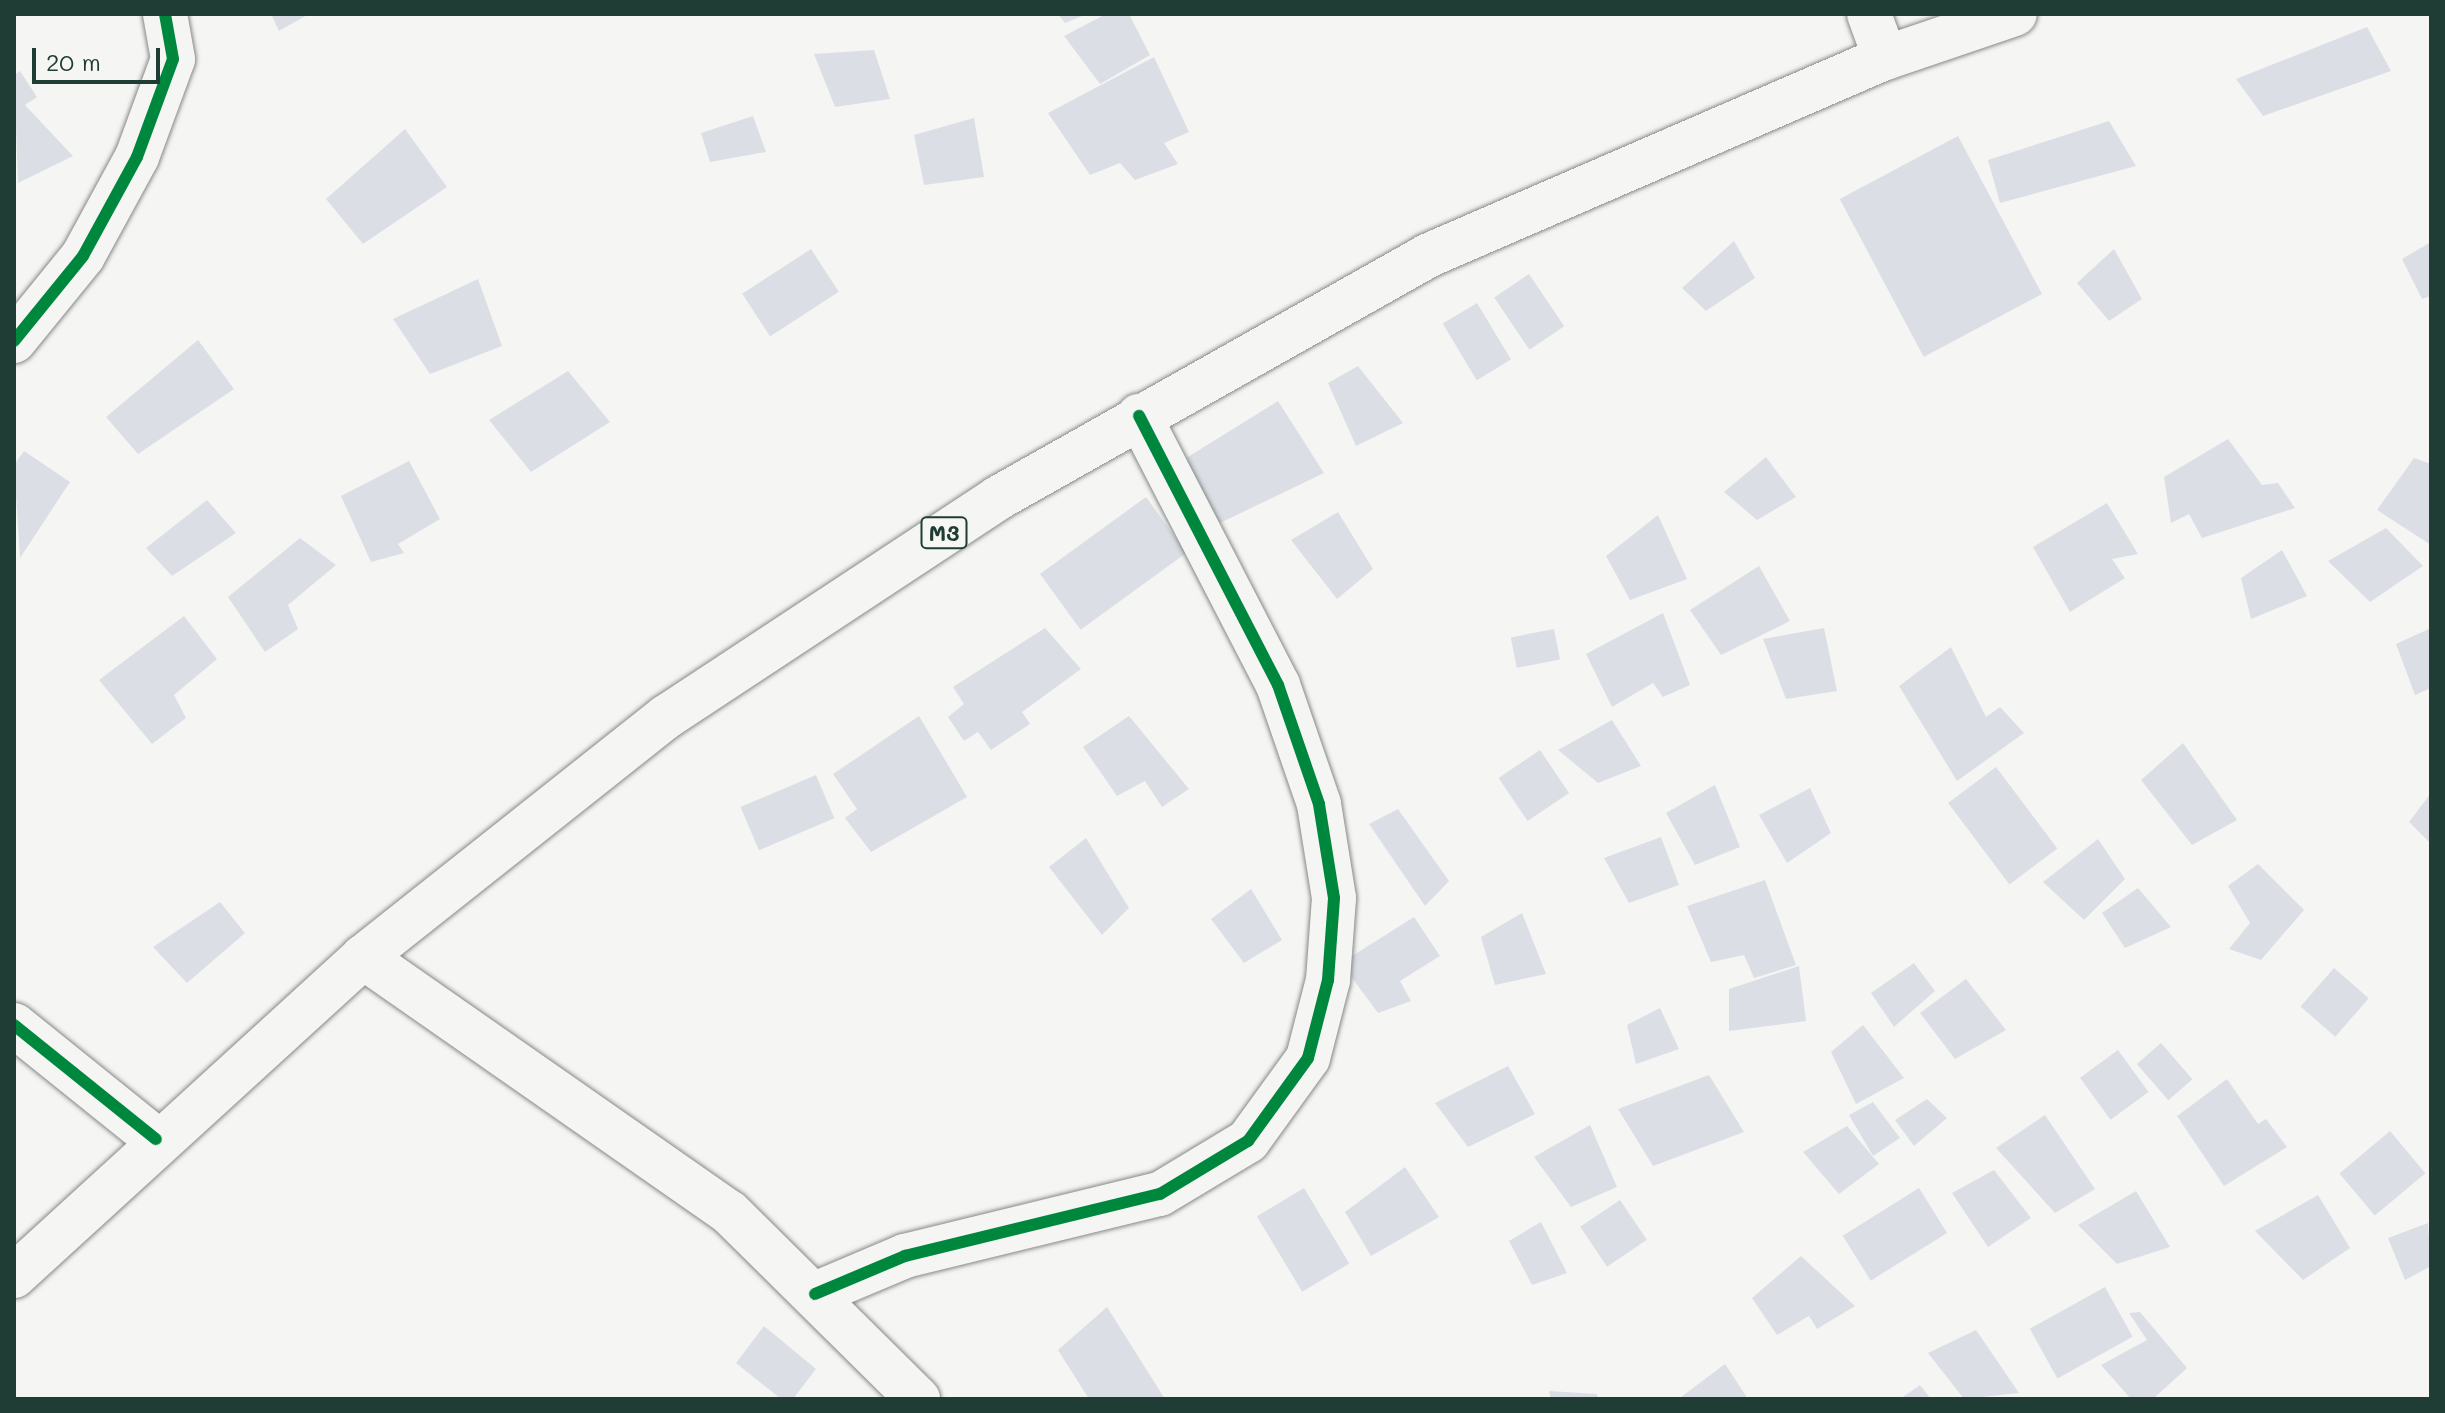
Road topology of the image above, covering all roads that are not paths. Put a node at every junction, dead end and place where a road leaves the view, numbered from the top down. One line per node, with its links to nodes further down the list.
1 (165, 14): 5 (street)
2 (1869, 14): 4 (street)
3 (2015, 14): 4 (street, M3)
4 (1885, 58): 6 (street, M3)
5 (14, 341)
6 (1139, 416): 7 (street, M3); 11 (street)
7 (363, 957): 9 (street, M3); 11 (street)
8 (14, 1025): 9 (street)
9 (156, 1139): 10 (street, M3)
10 (14, 1276)
11 (815, 1294): 12 (street)
12 (918, 1399)

